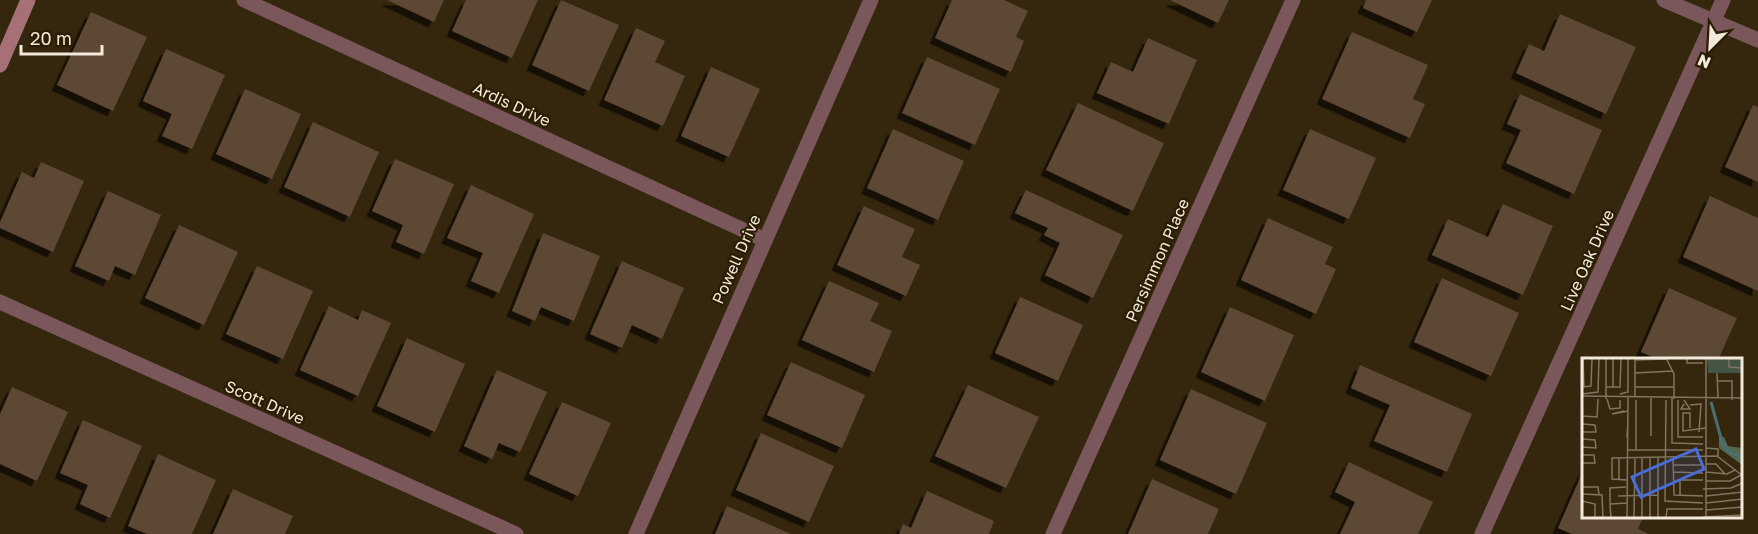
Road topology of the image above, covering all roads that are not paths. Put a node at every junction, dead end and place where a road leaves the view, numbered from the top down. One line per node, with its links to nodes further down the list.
1 (28, 0): 9 (main road)
2 (244, 0): 10 (street, Ardis Drive)
3 (872, 0): 10 (street, Powell Drive)
4 (1293, 0): 14 (street, Persimmon Place)
5 (1664, 0): 7 (street)
6 (1723, 0): 7 (street, Live Oak Drive)
7 (1714, 22): 8 (street); 15 (street, Live Oak Drive)
8 (1758, 39)
9 (0, 65)
10 (765, 240): 13 (street, Powell Drive)
11 (0, 302): 12 (street, Scott Drive)
12 (516, 534)
13 (636, 534)
14 (1053, 534)
15 (1482, 534)

